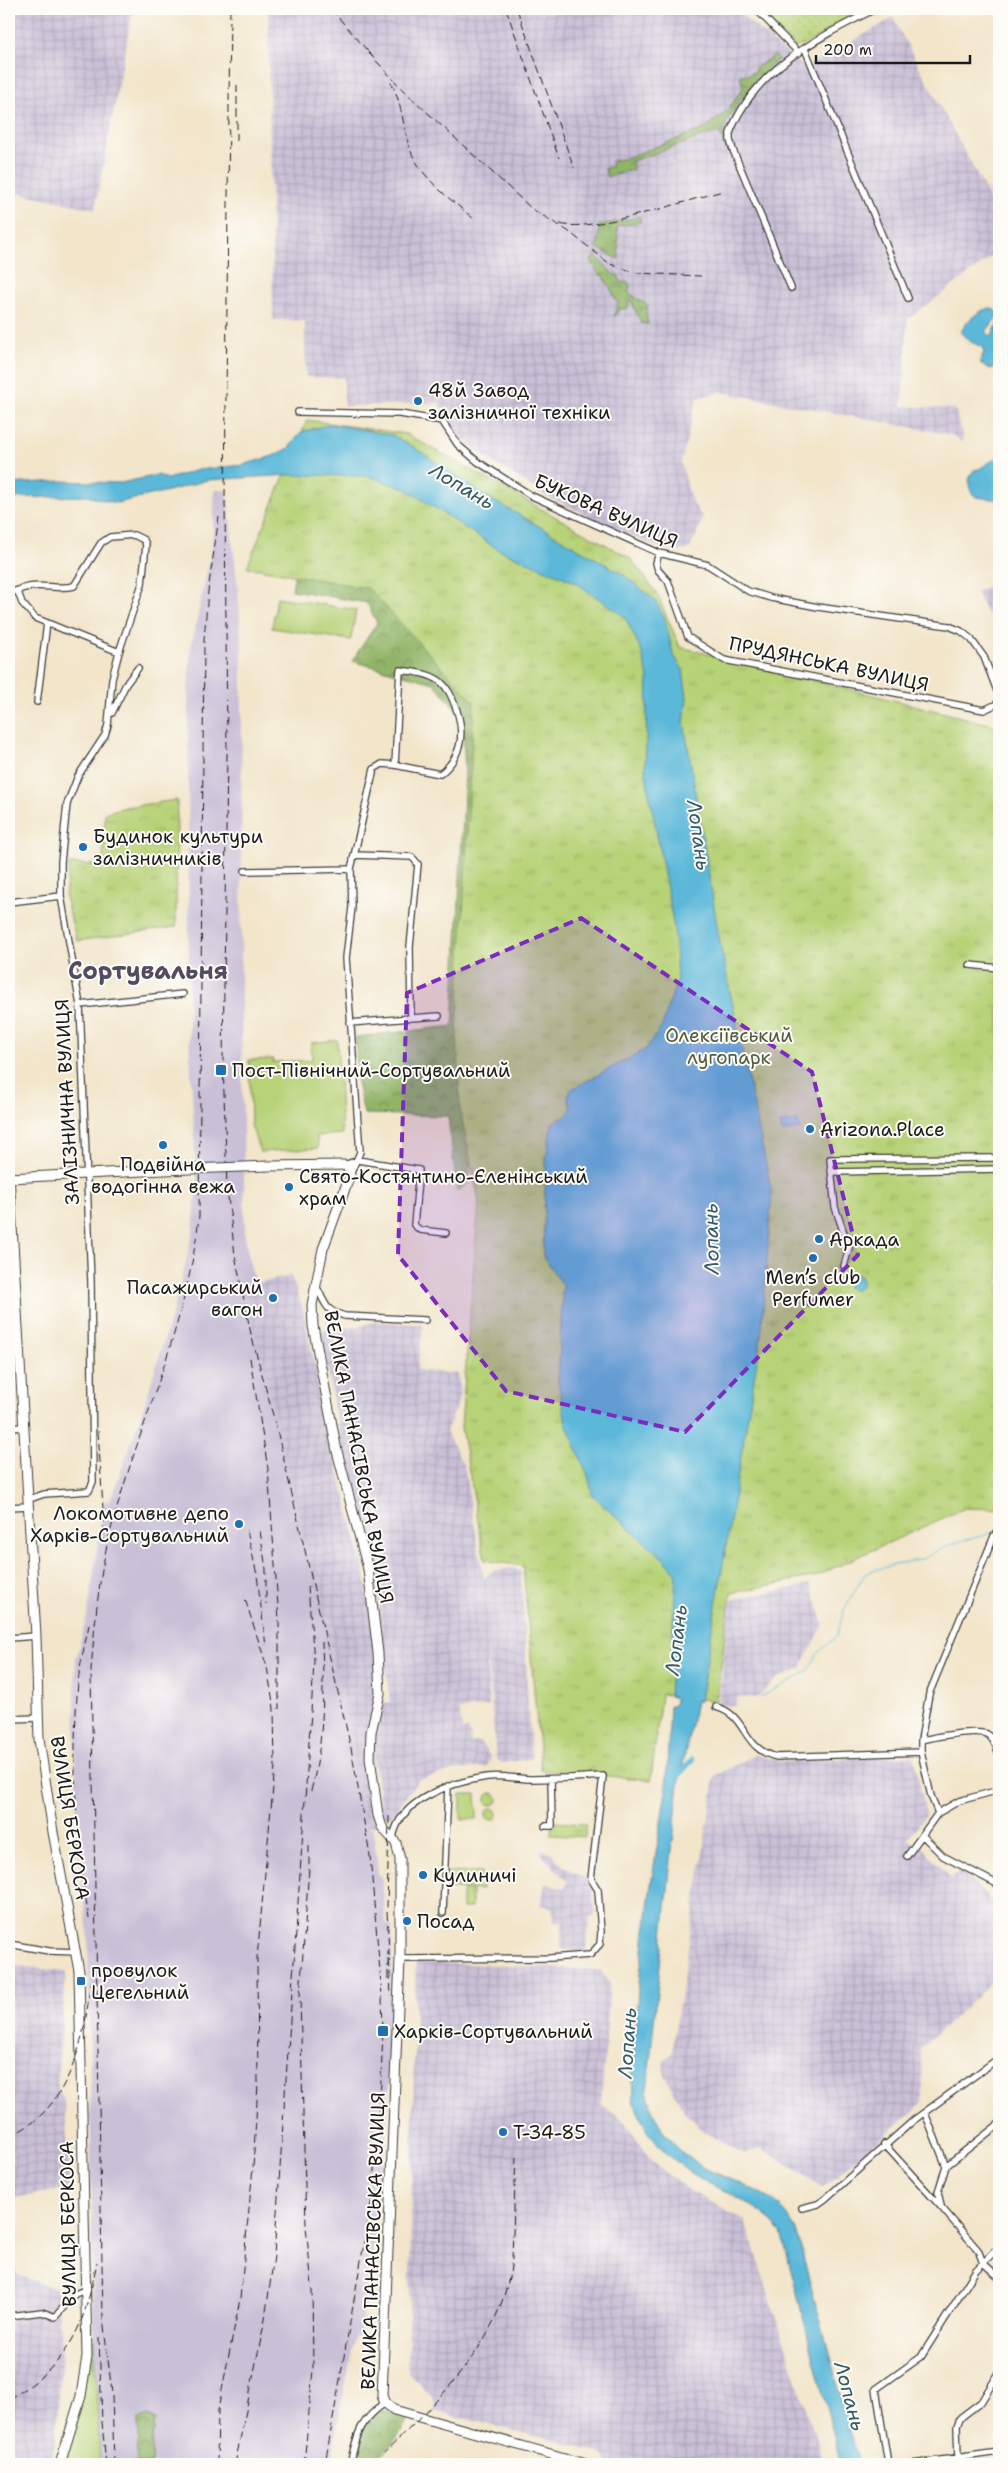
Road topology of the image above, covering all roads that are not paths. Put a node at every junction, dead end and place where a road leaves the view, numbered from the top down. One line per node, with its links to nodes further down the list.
1 (756, 9): 3 (street)
2 (875, 9): 3 (street)
3 (802, 51): 4 (street); 5 (street)
4 (792, 288)
5 (908, 298)
6 (298, 412): 7 (street, БУКОВА ВУЛИЦЯ)
7 (659, 553): 13 (street, БУКОВА ВУЛИЦЯ); 15 (street, ПРУДЯНСЬКА ВУЛИЦЯ)
8 (9, 592): 9 (street)
9 (18, 592): 10 (street); 11 (street, ЗАЛІЗНИЧНА ВУЛИЦЯ)
10 (49, 623): 11 (street); 14 (street)
11 (118, 652): 16 (street, ЗАЛІЗНИЧНА ВУЛИЦЯ)
12 (138, 668): 16 (street)
13 (999, 696)
14 (37, 702)
15 (999, 703)
16 (110, 718): 21 (street, ЗАЛІЗНИЧНА ВУЛИЦЯ)
17 (395, 765): 17 (street, ВЕЛИКА ПАНАСІВСЬКА ВУЛИЦЯ); 18 (street, ВЕЛИКА ПАНАСІВСЬКА ВУЛИЦЯ)
18 (354, 855): 19 (street, ВЕЛИКА ПАНАСІВСЬКА ВУЛИЦЯ); 28 (street)
19 (351, 869): 20 (street); 29 (street, ВЕЛИКА ПАНАСІВСЬКА ВУЛИЦЯ)
20 (245, 871)
21 (61, 896): 22 (street); 26 (street, ЗАЛІЗНИЧНА ВУЛИЦЯ)
22 (9, 902)
23 (970, 965): 24 (street)
24 (999, 968)
25 (183, 994): 26 (street)
26 (80, 1005): 36 (street, ЗАЛІЗНИЧНА ВУЛИЦЯ)
27 (439, 1016): 28 (street)
28 (411, 1018): 29 (street)
29 (350, 1023): 31 (street, ВЕЛИКА ПАНАСІВСЬКА ВУЛИЦЯ)
30 (999, 1158): 34 (street)
31 (358, 1160): 32 (street); 37 (street, ВЕЛИКА ПАНАСІВСЬКА ВУЛИЦЯ); 39 (street)
32 (344, 1165): 36 (street, bridge); 37 (street)
33 (999, 1169): 34 (street)
34 (832, 1172): 40 (street)
35 (9, 1174): 38 (street, ВУЛИЦЯ БЕРКОСА)
36 (86, 1174): 38 (street); 47 (street, ЗАЛІЗНИЧНА ВУЛИЦЯ)
37 (350, 1175): 42 (street, ВЕЛИКА ПАНАСІВСЬКА ВУЛИЦЯ)
38 (9, 1178): 41 (street, ВУЛИЦЯ БЕРКОСА)
39 (446, 1233)
40 (844, 1266)
41 (11, 1269): 44 (street, ВУЛИЦЯ БЕРКОСА)
42 (316, 1286): 43 (street, ВЕЛИКА ПАНАСІВСЬКА ВУЛИЦЯ); 64 (street, ВЕЛИКА ПАНАСІВСЬКА ВУЛИЦЯ)
43 (426, 1320)
44 (13, 1349): 45 (street, ВУЛИЦЯ БЕРКОСА)
45 (23, 1427): 46 (street); 47 (street, ВУЛИЦЯ БЕРКОСА)
46 (9, 1428)
47 (28, 1503): 48 (street); 50 (street, ВУЛИЦЯ БЕРКОСА)
48 (9, 1507)
49 (999, 1529): 55 (street)
50 (36, 1636): 51 (street); 53 (street, ВУЛИЦЯ БЕРКОСА)
51 (9, 1638)
52 (716, 1707): 56 (street)
53 (39, 1718): 54 (street); 69 (street, ВУЛИЦЯ БЕРКОСА)
54 (9, 1719)
55 (921, 1740): 56 (street); 57 (street)
56 (921, 1752): 61 (street)
57 (999, 1754)
58 (551, 1779): 59 (street); 62 (street); 70 (street)
59 (448, 1786): 64 (street); 67 (street)
60 (999, 1790): 61 (street)
61 (938, 1812): 63 (street)
62 (545, 1826)
63 (922, 1836): 65 (street); 66 (street)
64 (393, 1839): 70 (street, ВЕЛИКА ПАНАСІВСЬКА ВУЛИЦЯ)
65 (907, 1856)
66 (999, 1885)
67 (443, 1913)
68 (9, 1944): 69 (street)
69 (77, 1952): 81 (street, ВУЛИЦЯ БЕРКОСА)
70 (400, 1959): 84 (street, ВЕЛИКА ПАНАСІВСЬКА ВУЛИЦЯ)
71 (999, 2058): 72 (street)
72 (925, 2113): 74 (street); 75 (street)
73 (999, 2124): 75 (street)
74 (884, 2144): 76 (street); 77 (street)
75 (946, 2166): 77 (street)
76 (802, 2208)
77 (942, 2208): 79 (street)
78 (999, 2246): 79 (street)
79 (984, 2263): 80 (street); 90 (street)
80 (999, 2277)
81 (80, 2292): 82 (street); 87 (street, ВУЛИЦЯ БЕРКОСА)
82 (9, 2316)
83 (999, 2373): 86 (street)
84 (384, 2402): 88 (street); 89 (street, ВЕЛИКА ПАНАСІВСЬКА ВУЛИЦЯ)
85 (999, 2452): 86 (street)
86 (957, 2461): 91 (street)
87 (60, 2464)
88 (350, 2464)
89 (586, 2464)
90 (888, 2464)
91 (912, 2464)

